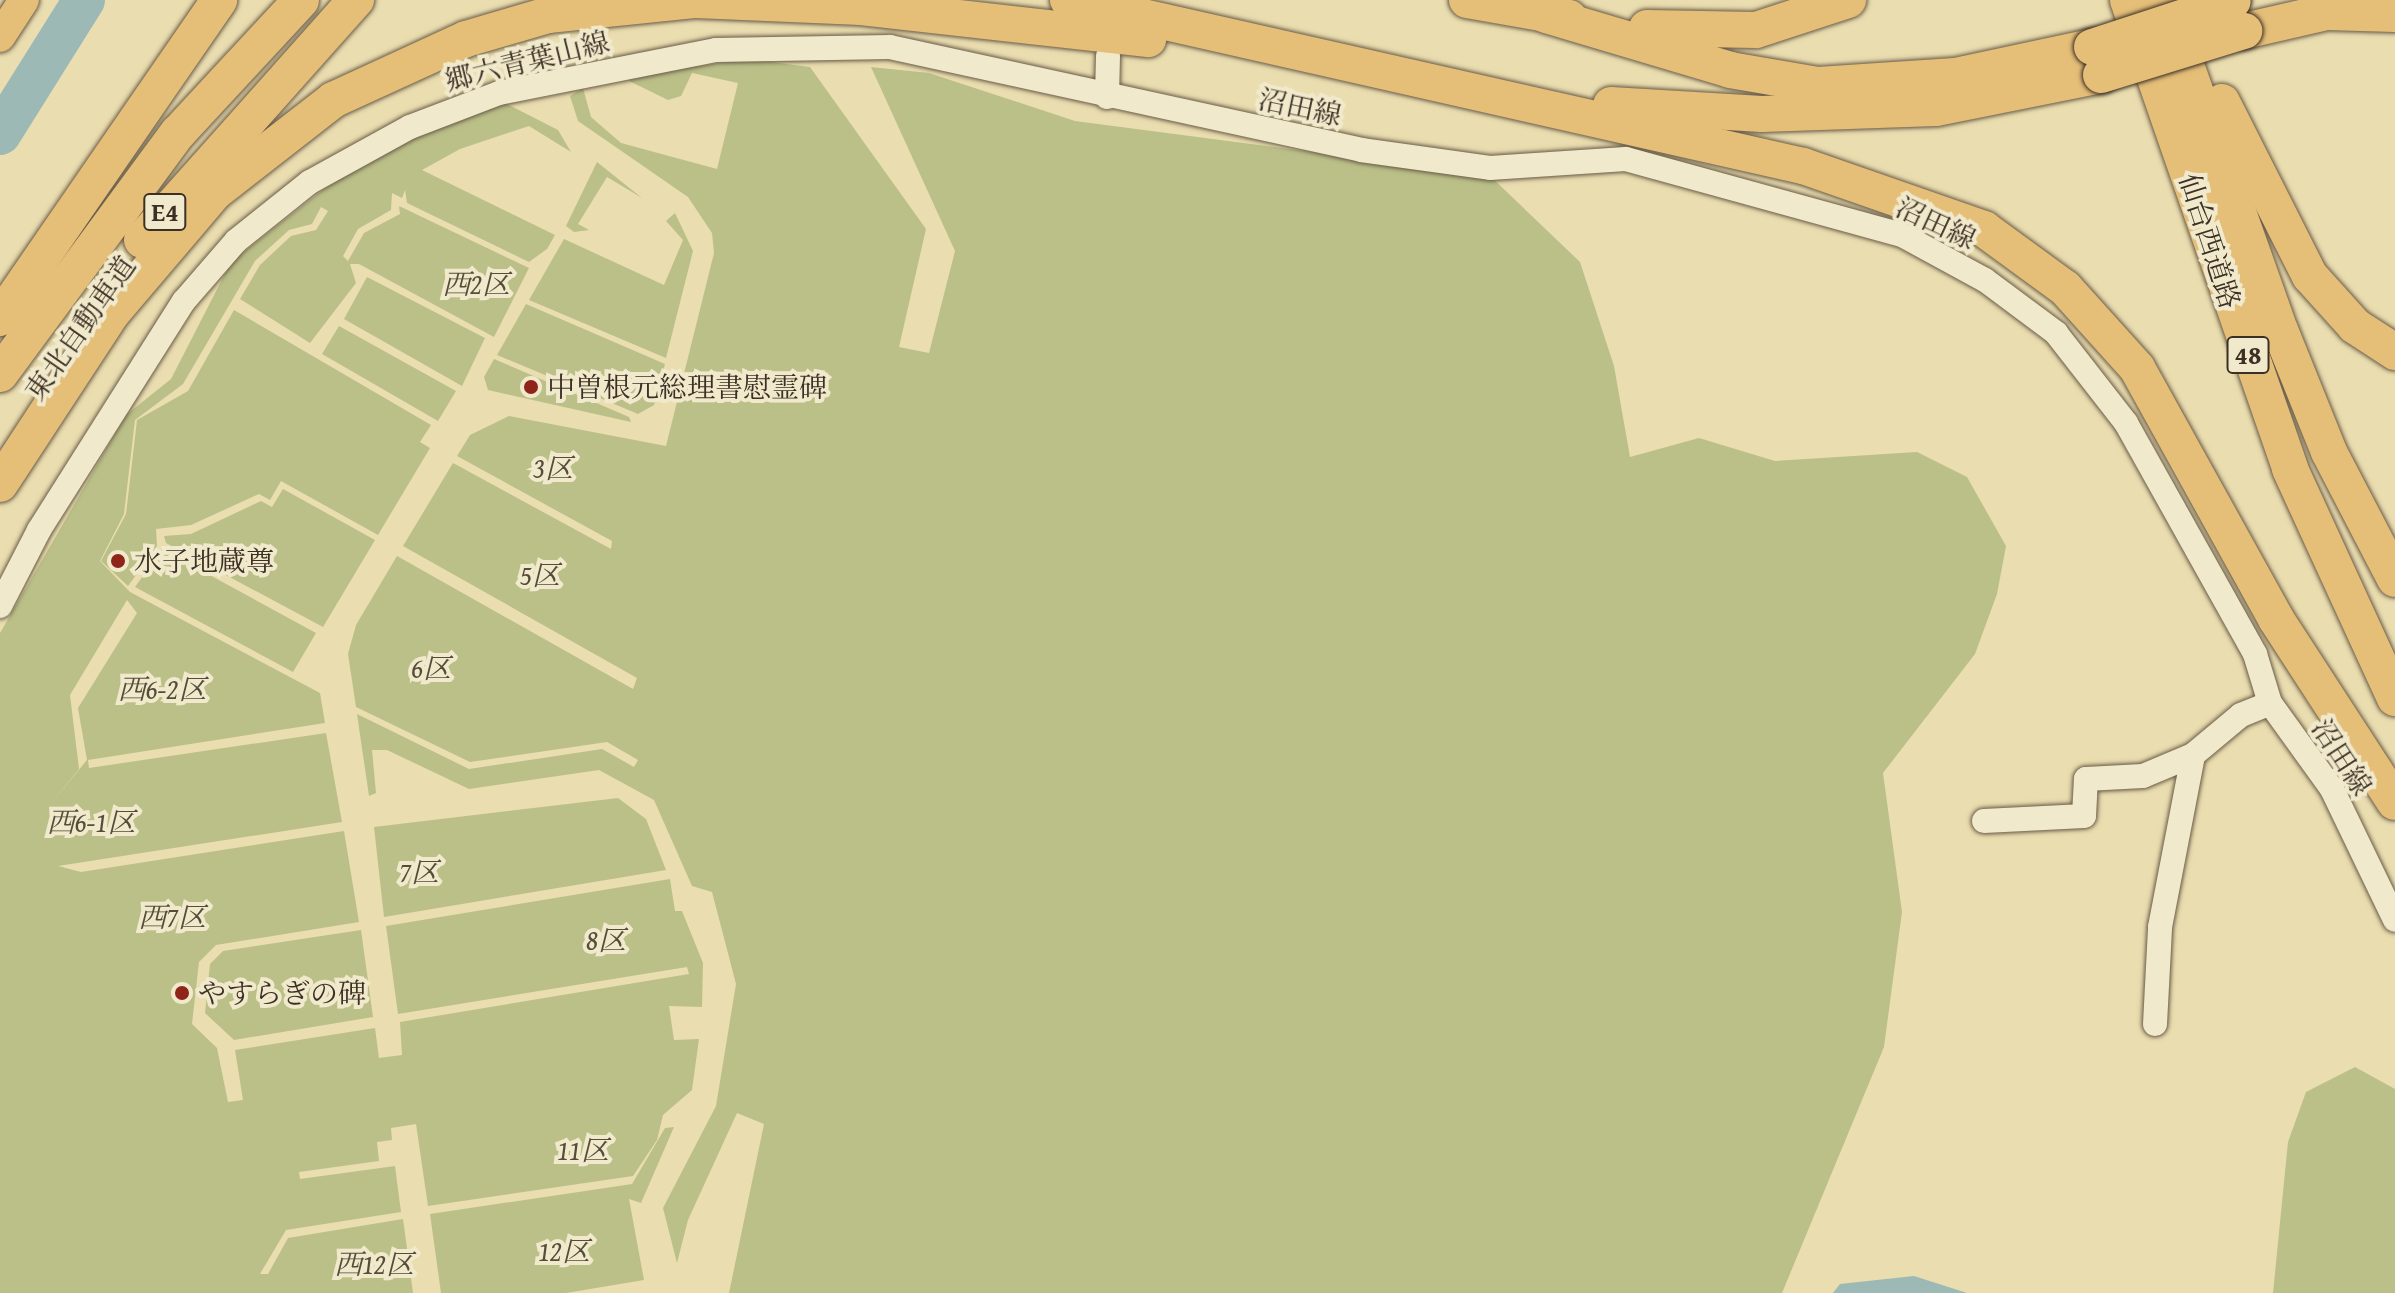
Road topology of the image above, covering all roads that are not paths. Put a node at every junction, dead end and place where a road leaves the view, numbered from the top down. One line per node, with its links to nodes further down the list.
1 (24, 0): 14 (main road)
2 (219, 0): 20 (highway)
3 (301, 0): 22 (highway, 東北自動車道 / E4)
4 (356, 0): 23 (highway, 東北自動車道 / E4)
5 (1068, 0): 15 (highway)
6 (1467, 0): 13 (highway)
7 (1848, 0): 13 (highway)
8 (2128, 0): 27 (highway, 仙台西道路 / 48)
9 (2163, 0): 25 (highway, 仙台西道路 / 48)
10 (2183, 0): 21 (highway)
11 (2238, 10): 12 (highway); 17 (highway, bridge)
12 (2395, 14)
13 (1546, 15): 17 (highway)
14 (0, 37)
15 (1289, 53): 19 (highway); 24 (highway)
16 (1108, 56): 18 (street)
17 (2097, 61): 19 (highway)
18 (1107, 97): 26 (street, 郷六青葉山線); 28 (street, 沼田線)
19 (1526, 100): 30 (highway)
20 (0, 318)
21 (2395, 352)
22 (0, 374)
23 (0, 444)
24 (0, 484)
25 (2395, 579)
26 (0, 606)
27 (2395, 698)
28 (2270, 703): 29 (street); 32 (street, 沼田線)
29 (2193, 755): 31 (street); 33 (street)
30 (2395, 802)
31 (1984, 821)
32 (2395, 920)
33 (2155, 1024)

